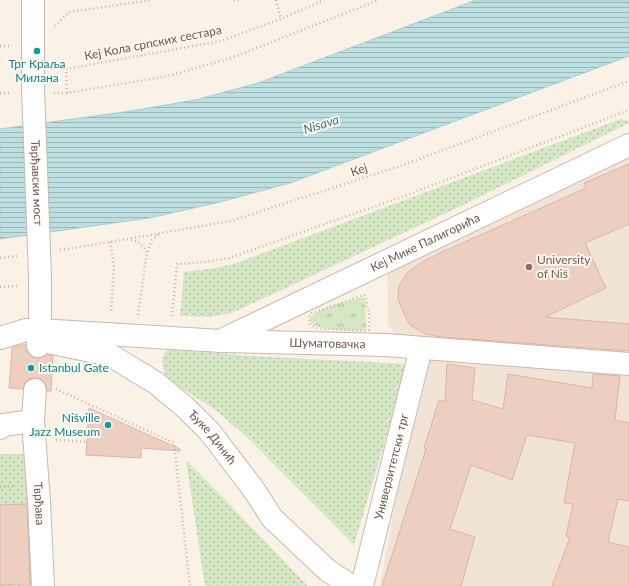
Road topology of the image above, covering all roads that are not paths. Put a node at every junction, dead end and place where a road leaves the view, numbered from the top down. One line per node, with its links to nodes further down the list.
1 (33, 0): 3 (street, Тврђавски мост, bridge)
2 (629, 145): 5 (street, Кеј Мике Палигорића)
3 (36, 333): 4 (street); 5 (street, Шуматовачка); 12 (street, Ђуке Динић)
4 (0, 338)
5 (221, 341): 6 (street, Шуматовачка)
6 (422, 348): 7 (street, Шуматовачка); 13 (street, Универзитетски трг)
7 (629, 364)
8 (35, 390): 10 (street, Тврђава)
9 (0, 428): 10 (street)
10 (33, 430): 11 (street, Тврђава)
11 (43, 586)
12 (351, 586)
13 (362, 586)

